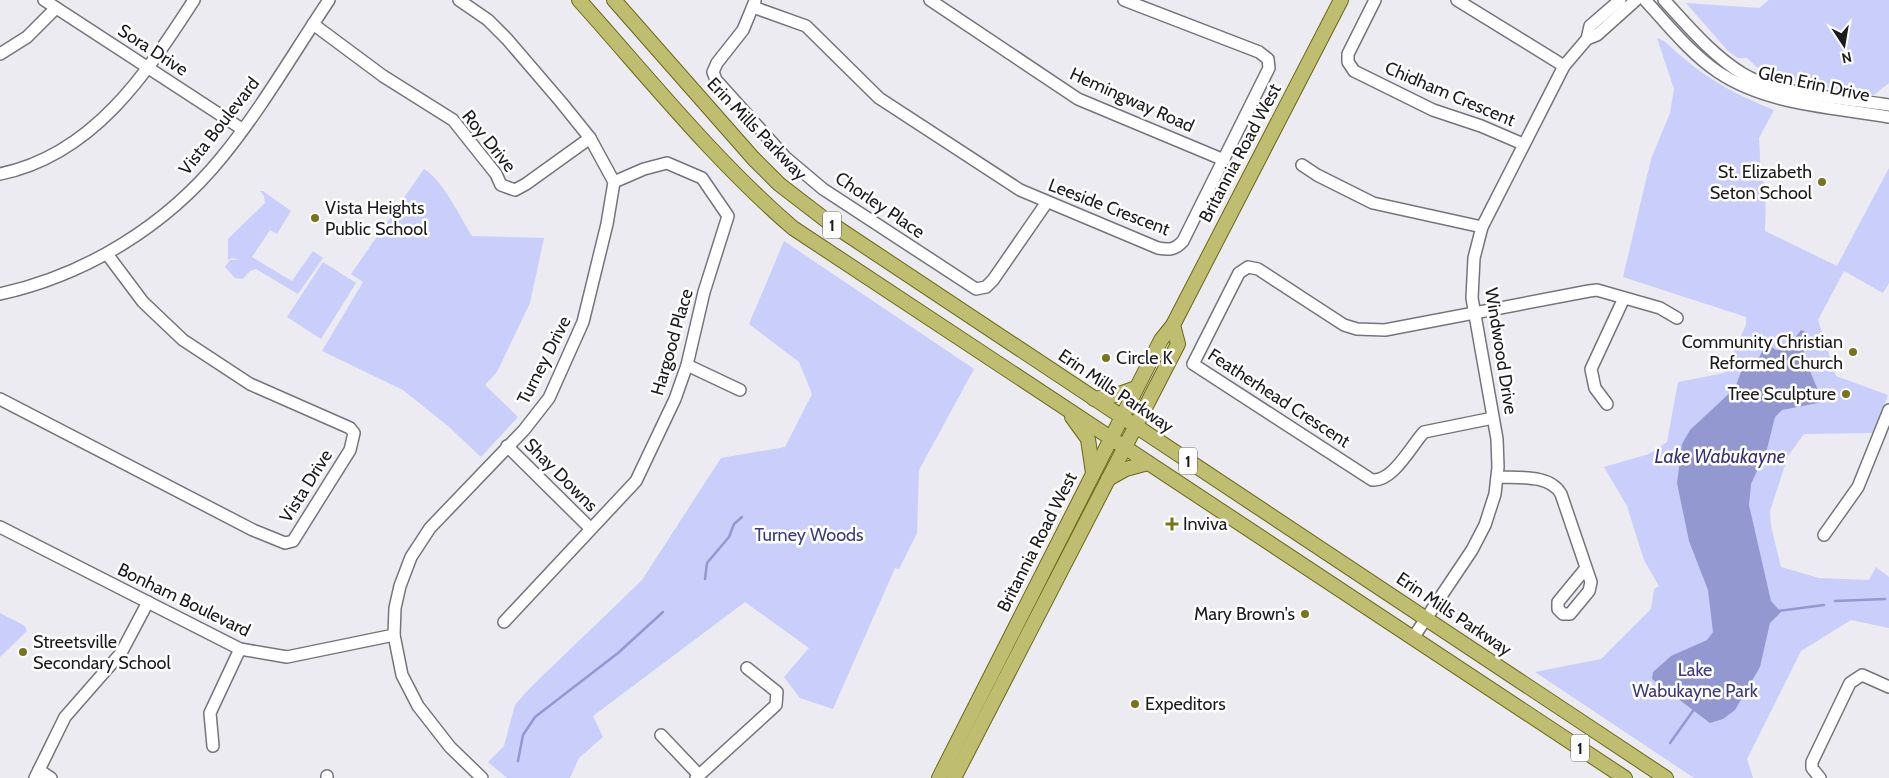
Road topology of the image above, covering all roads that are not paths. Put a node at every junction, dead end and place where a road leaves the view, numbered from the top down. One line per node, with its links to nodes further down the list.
1 (44, 0): 17 (street, Sora Drive)
2 (194, 0): 22 (street)
3 (329, 0): 18 (street, Vista Boulevard)
4 (459, 0): 27 (street)
5 (579, 0): 47 (main road, 1)
6 (614, 0): 45 (main road, Erin Mills Parkway / 1)
7 (930, 0): 29 (street, Hemingway Road)
8 (1124, 0): 29 (street, Leeside Crescent)
9 (1341, 0): 40 (main road, Britannia Road West)
10 (1375, 0): 28 (street, Chidham Crescent)
11 (1457, 0): 21 (street)
12 (1620, 0): 19 (street, Windwood Drive)
13 (1636, 0): 19 (street, Windwood Drive)
14 (1645, 0): 23 (street, Glen Erin Drive)
15 (1664, 0): 23 (street, Glen Erin Drive)
16 (754, 3): 33 (street, Leeside Crescent); 33 (street, Chorley Place)
17 (56, 8): 20 (street); 22 (street, Sora Drive)
18 (313, 24): 26 (street, Vista Boulevard); 27 (street, Roy Drive)
19 (1587, 39): 21 (street, Windwood Drive)
20 (0, 54)
21 (1564, 66): 28 (street, Windwood Drive)
22 (148, 68): 26 (street, Sora Drive); 31 (street)
23 (1835, 102): 24 (street, Glen Erin Drive); 25 (street, Glen Erin Drive)
24 (1889, 106)
25 (1889, 117)
26 (242, 129): 35 (street, Vista Boulevard)
27 (590, 138): 32 (street)
28 (1523, 144): 34 (street, Windwood Drive)
29 (1224, 160): 33 (street, Leeside Crescent)
30 (1302, 165): 34 (street)
31 (0, 174)
32 (614, 182): 41 (street, Hargood Place); 53 (street, Turney Drive)
33 (1047, 202)
34 (1482, 227): 38 (street, Windwood Drive)
35 (108, 254): 36 (street, Vista Boulevard); 44 (street, Vista Drive)
36 (0, 294)
37 (1624, 298): 38 (street); 39 (street); 46 (street)
38 (1475, 313): 50 (street, Windwood Drive); 50 (street, Featherhead Crescent)
39 (1677, 318)
40 (1173, 325): 42 (main road, Britannia Road West); 51 (main road, Britannia Road West)
41 (687, 366): 43 (street); 60 (street, Hargood Place)
42 (1136, 388): 45 (main road); 49 (main road, Britannia Road West)
43 (740, 390)
44 (0, 399)
45 (1094, 399): 49 (main road, Erin Mills Parkway / 1)
46 (1607, 404)
47 (1066, 409): 52 (main road, 1); 56 (main road)
48 (1889, 412): 61 (street)
49 (1122, 417): 51 (main road, Erin Mills Parkway / 1); 52 (main road, Britannia Road West)
50 (1493, 418): 57 (street, Windwood Drive)
51 (1135, 426): 54 (main road, Britannia Road West); 64 (main road, Erin Mills Parkway / 1)
52 (1111, 438): 54 (main road, 1); 56 (main road, Britannia Road West)
53 (507, 446): 60 (street, Shay Downs); 66 (street, Turney Drive)
54 (1124, 447): 55 (main road, 1); 58 (main road, Britannia Road West)
55 (1148, 463): 58 (main road); 67 (main road, 1)
56 (1093, 473): 74 (main road, Britannia Road West)
57 (1498, 477): 62 (street); 64 (street, Windwood Drive)
58 (1108, 479): 74 (main road, Britannia Road West)
59 (0, 527): 63 (street, Bonham Boulevard)
60 (590, 528): 65 (street, Hargood Place)
61 (1824, 535)
62 (1586, 568)
63 (148, 602): 68 (street, Bonham Boulevard); 73 (street)
64 (1426, 619): 67 (street, Windwood Drive); 79 (main road, Erin Mills Parkway / 1)
65 (504, 622)
66 (394, 635): 68 (street, Bonham Boulevard); 75 (street, Turney Drive)
67 (1413, 638): 78 (main road, 1)
68 (240, 649): 72 (street)
69 (747, 668): 76 (street)
70 (1889, 687): 80 (street)
71 (661, 735): 76 (street)
72 (213, 746)
73 (37, 774): 77 (street)
74 (949, 776)
75 (478, 777)
76 (697, 777)
77 (51, 778)
78 (1625, 778)
79 (1666, 778)
80 (1820, 778)

